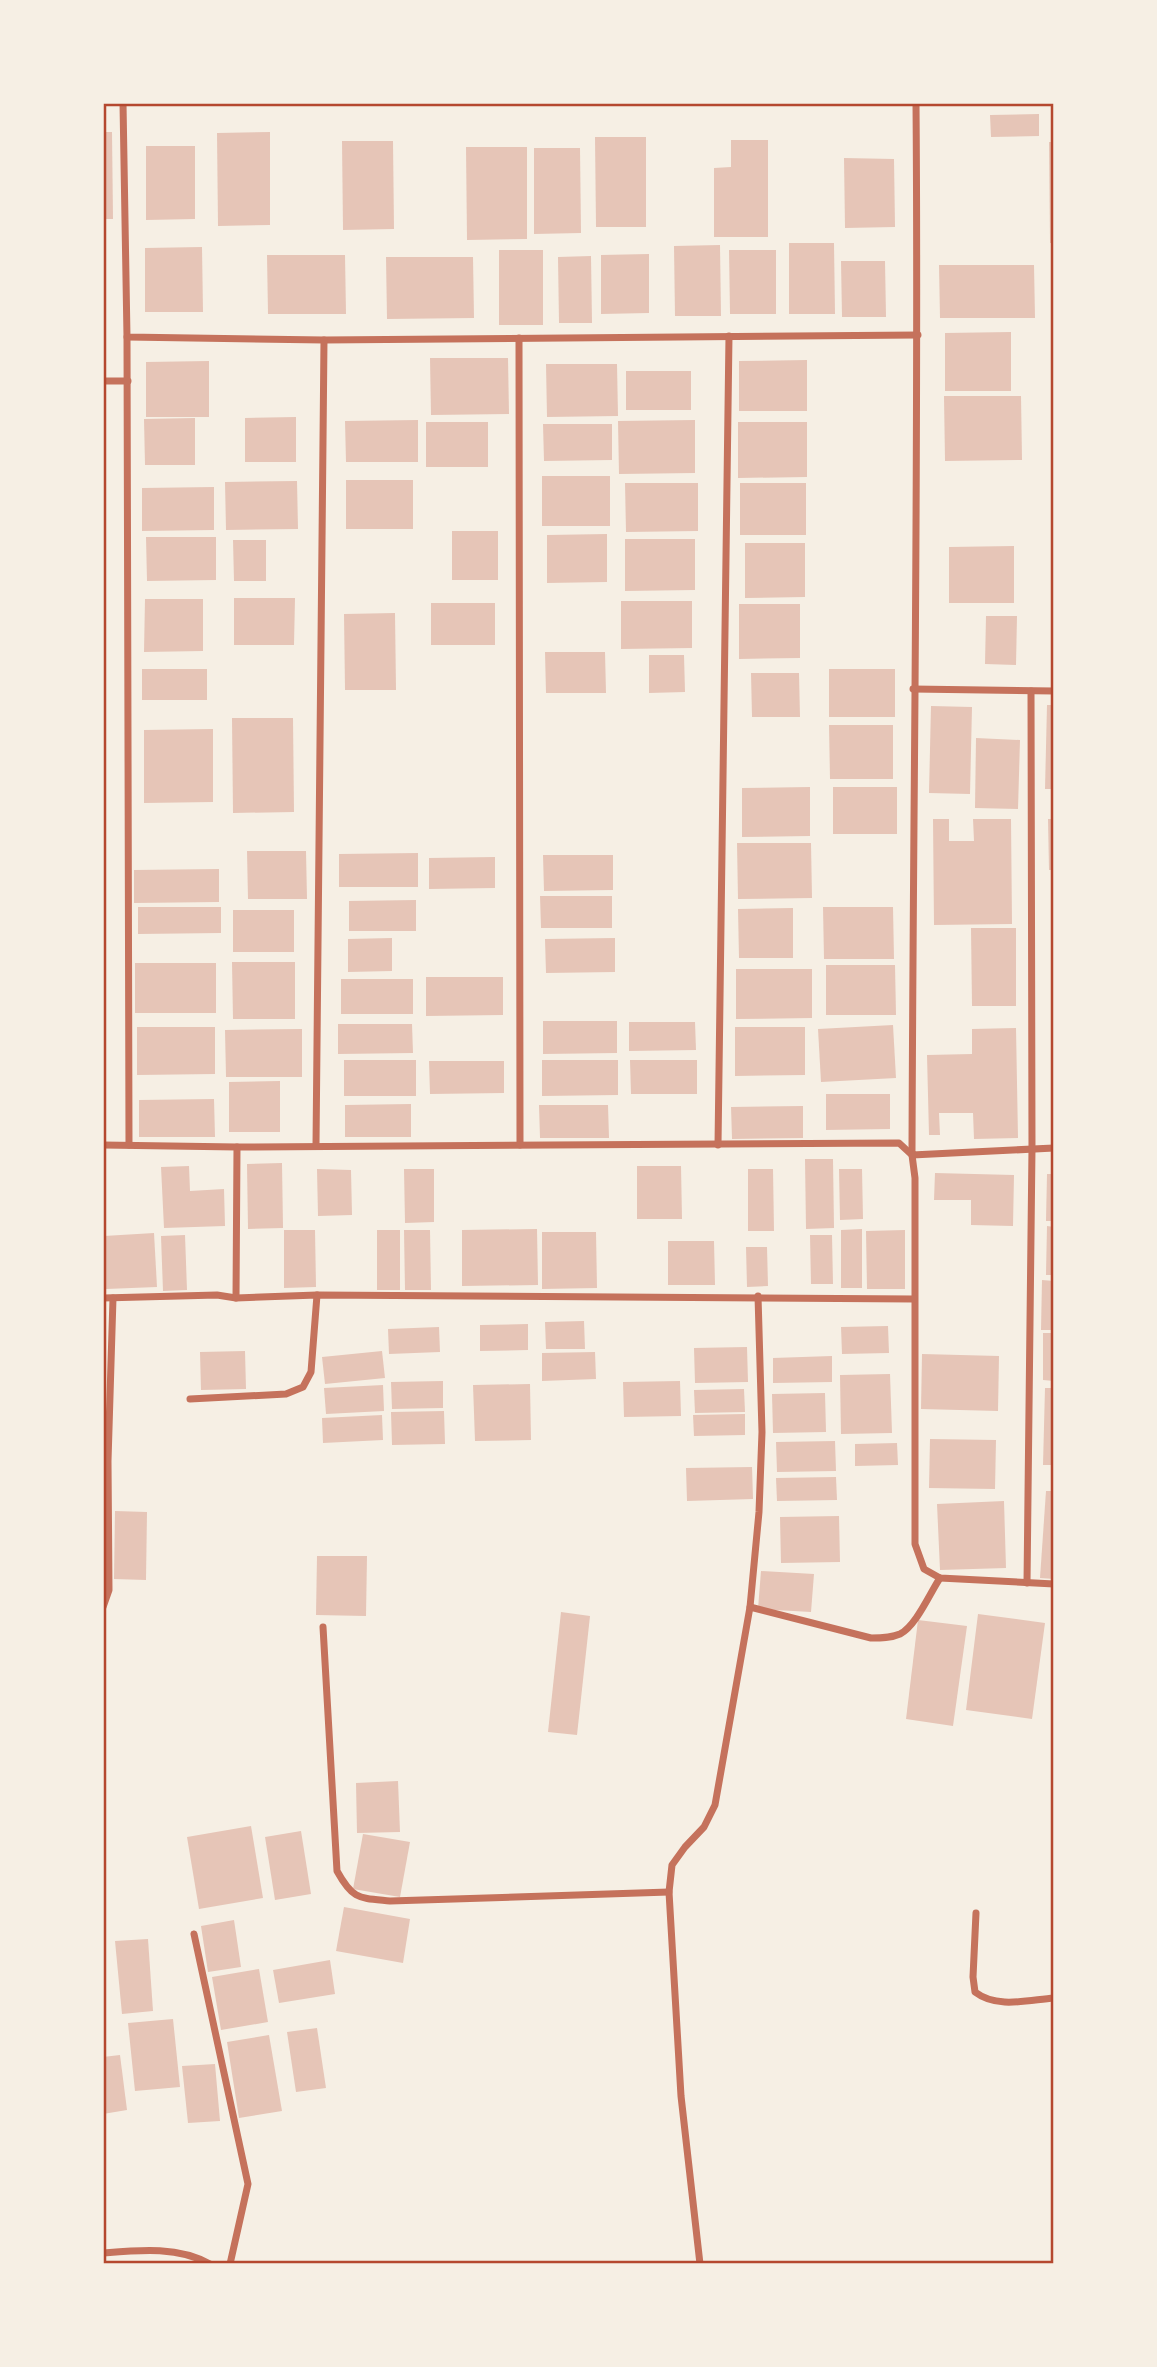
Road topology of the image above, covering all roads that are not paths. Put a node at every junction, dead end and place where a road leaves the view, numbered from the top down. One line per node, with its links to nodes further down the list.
1 (123, 103): 5 (street)
2 (916, 103): 3 (street)
3 (918, 335): 4 (street); 10 (street)
4 (729, 336): 6 (street); 17 (street)
5 (127, 337): 7 (street); 9 (street)
6 (519, 338): 7 (street); 16 (street)
7 (324, 340): 15 (street)
8 (103, 381): 9 (street)
9 (128, 381): 14 (street)
10 (914, 690): 11 (street); 21 (street)
11 (1031, 691): 12 (street); 19 (street)
12 (1054, 691)
13 (103, 1145): 14 (street)
14 (129, 1145): 18 (street)
15 (316, 1145): 16 (street); 18 (street)
16 (520, 1145): 17 (street)
17 (718, 1145): 21 (street)
18 (237, 1147): 26 (street)
19 (1032, 1148): 20 (street); 21 (street); 30 (street)
20 (1054, 1148)
21 (912, 1155): 27 (street)
22 (317, 1295): 23 (street); 26 (street); 28 (street)
23 (758, 1297): 27 (street); 33 (street)
24 (103, 1298): 25 (street)
25 (113, 1298): 26 (street); 32 (street)
26 (236, 1298)
27 (914, 1299): 29 (street)
28 (190, 1399)
29 (940, 1578): 30 (street); 33 (street)
30 (1027, 1583): 31 (street)
31 (1054, 1584)
32 (103, 1607)
33 (750, 1607): 35 (street)
34 (323, 1627): 35 (street)
35 (669, 1892): 42 (street)
36 (976, 1913): 38 (street)
37 (194, 1934): 41 (street)
38 (1054, 1998)
39 (103, 2253): 40 (street)
40 (210, 2264)
41 (230, 2264)
42 (700, 2264)

